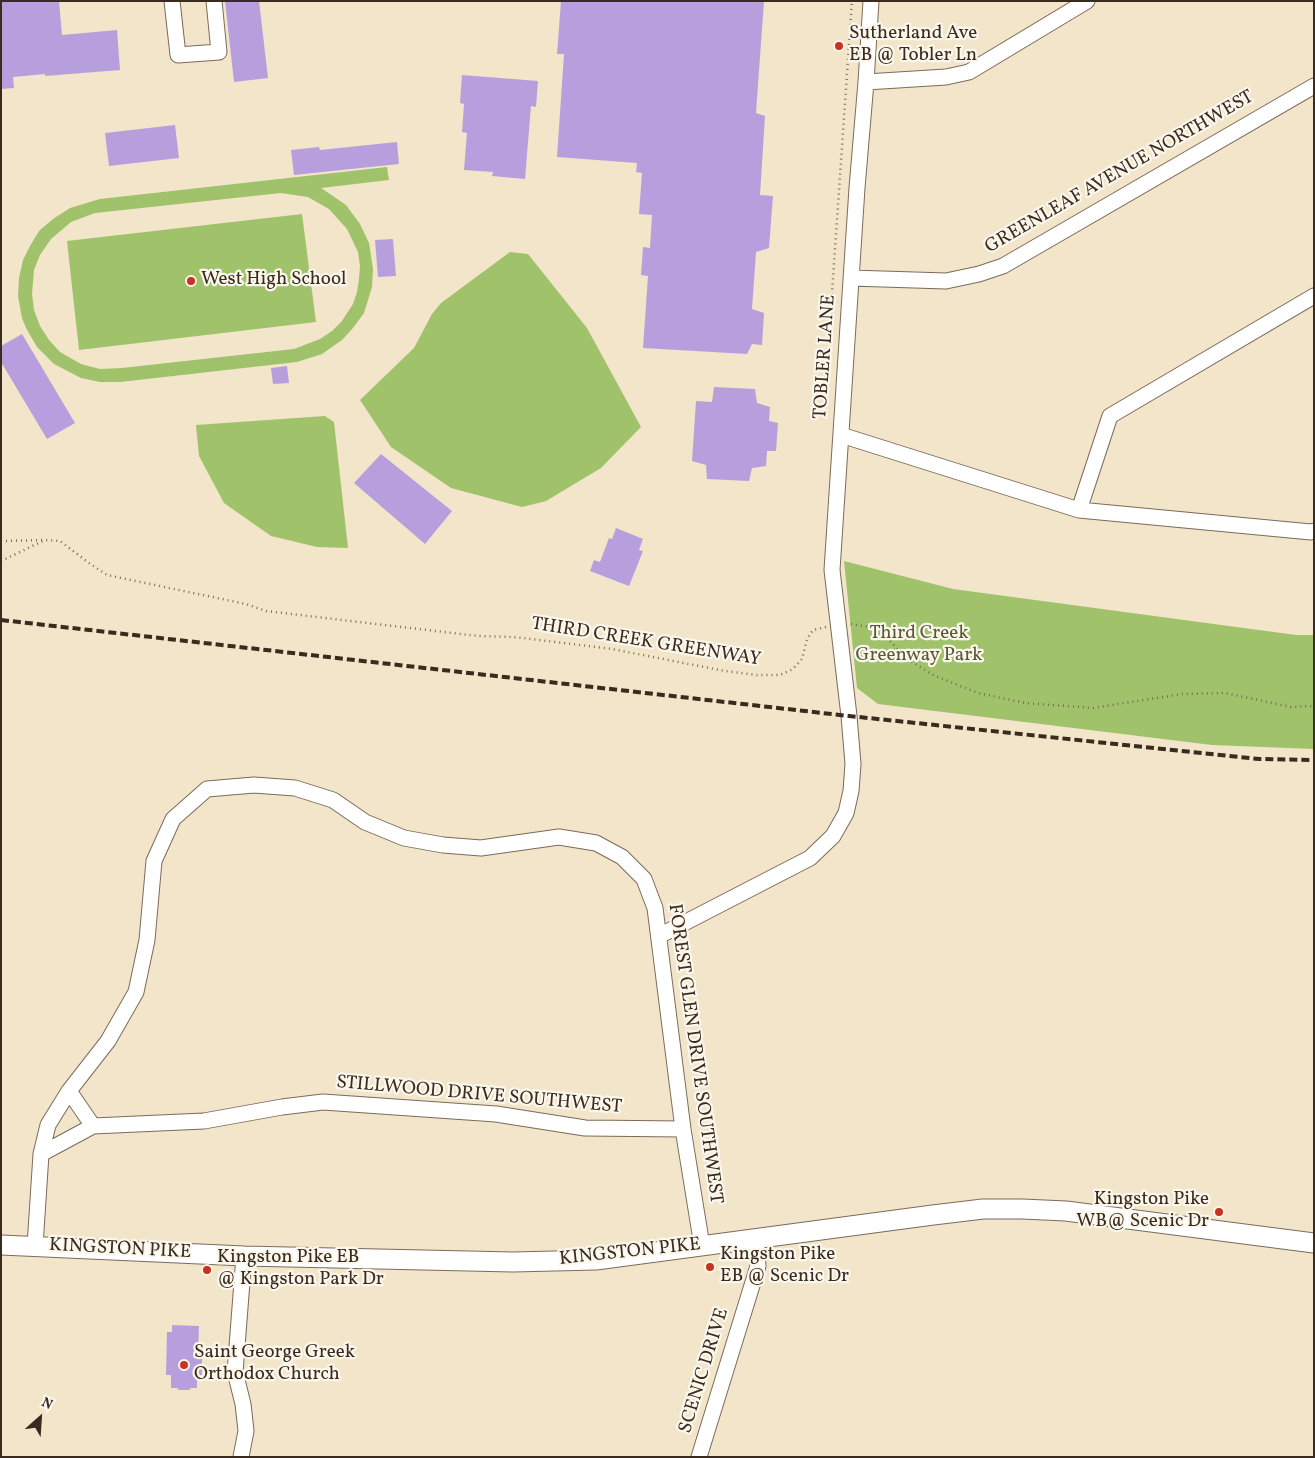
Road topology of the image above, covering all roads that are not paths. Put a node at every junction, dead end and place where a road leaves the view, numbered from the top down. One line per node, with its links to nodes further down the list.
1 (172, 1): 2 (street)
2 (214, 1)
3 (871, 1): 5 (street, TOBLER LANE)
4 (1087, 1): 5 (street)
5 (866, 82): 7 (street, TOBLER LANE)
6 (1314, 86): 7 (street, GREENLEAF AVENUE NORTHWEST)
7 (851, 278): 9 (street, TOBLER LANE)
8 (1314, 296): 10 (street)
9 (841, 435): 10 (street); 12 (street, TOBLER LANE)
10 (1079, 510): 11 (street)
11 (1314, 530)
12 (659, 936): 13 (street, FOREST GLEN DRIVE SOUTHWEST); 15 (street, FOREST GLEN DRIVE SOUTHWEST)
13 (69, 1091): 14 (street); 16 (street, FOREST GLEN DRIVE SOUTHWEST)
14 (93, 1126): 15 (street, STILLWOOD DRIVE SOUTHWEST); 16 (street, STILLWOOD DRIVE SOUTHWEST)
15 (683, 1129): 21 (street, FOREST GLEN DRIVE SOUTHWEST)
16 (41, 1154): 20 (street, FOREST GLEN DRIVE SOUTHWEST)
17 (756, 1239): 18 (main road, KINGSTON PIKE); 21 (main road, KINGSTON PIKE); 24 (street, SCENIC DRIVE)
18 (1314, 1243)
19 (1, 1245): 20 (main road, KINGSTON PIKE)
20 (35, 1246): 22 (main road, KINGSTON PIKE)
21 (702, 1246): 22 (main road, KINGSTON PIKE)
22 (244, 1256): 23 (street)
23 (241, 1457)
24 (699, 1457)

